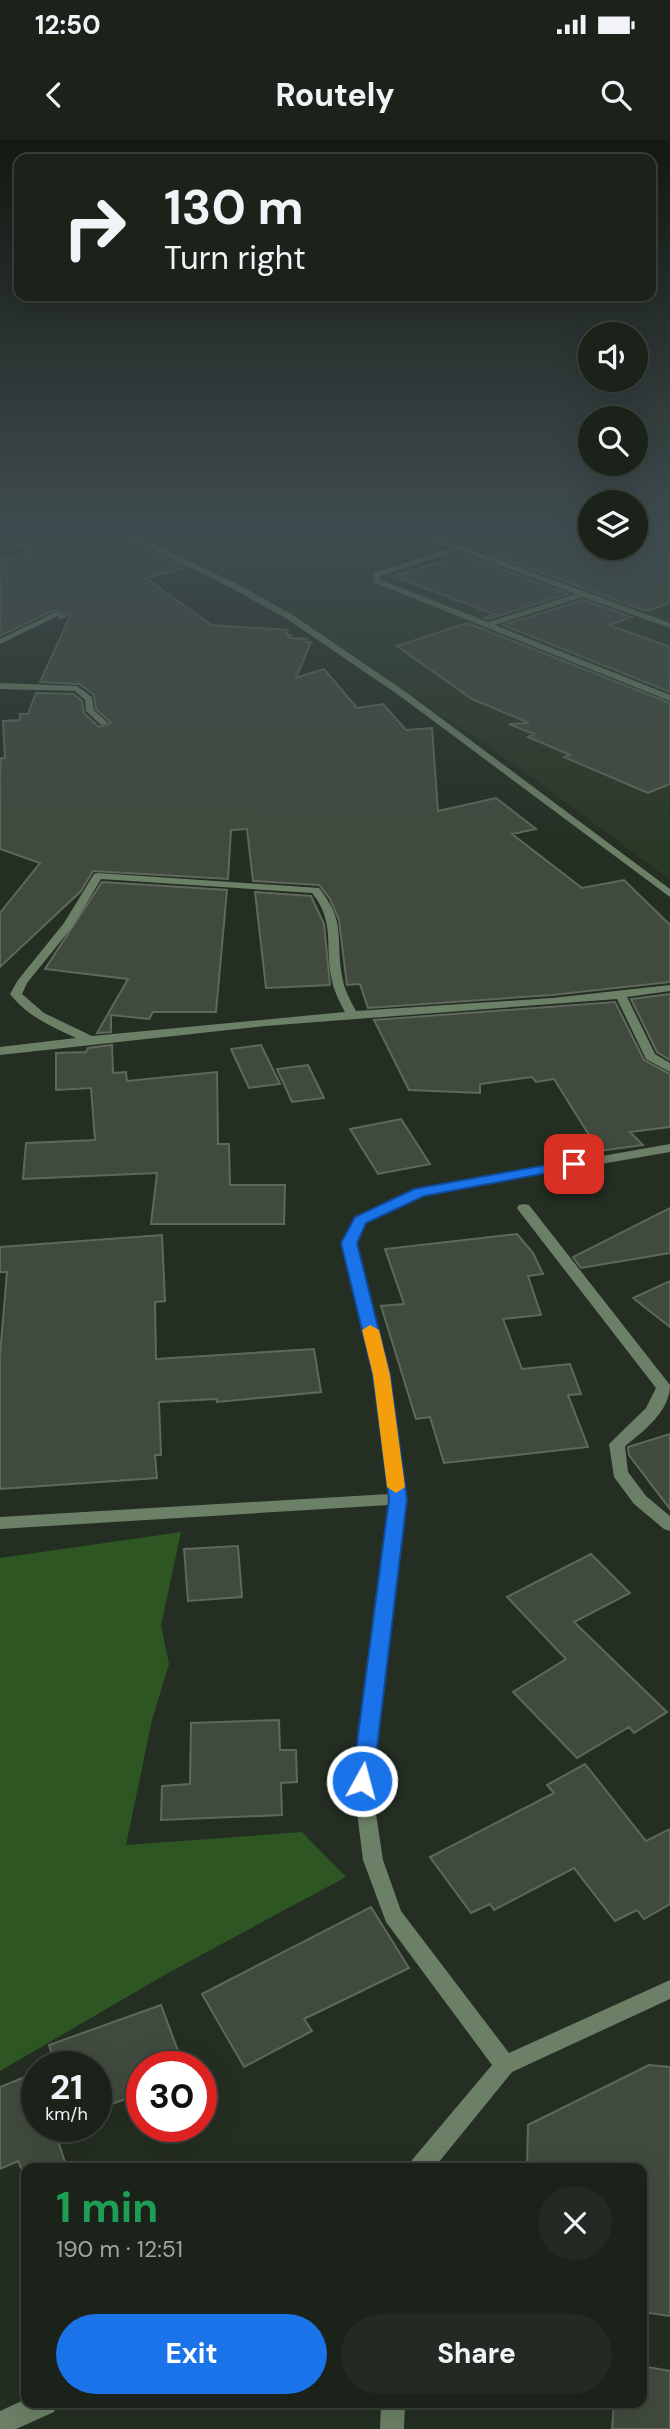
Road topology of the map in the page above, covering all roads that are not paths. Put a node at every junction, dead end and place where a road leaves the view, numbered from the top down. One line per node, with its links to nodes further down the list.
1 (321, 638): 6 (street)
2 (519, 638): 4 (street)
3 (1, 688): 5 (street)
4 (670, 698)
5 (104, 723)
6 (670, 894)
7 (670, 988): 8 (street)
8 (621, 996): 9 (street); 12 (street)
9 (352, 1015): 10 (street); 10 (street)
10 (88, 1040): 11 (street)
11 (0, 1051)
12 (670, 1068)
13 (670, 1148): 15 (street)
14 (524, 1208): 17 (street)
15 (398, 1499): 16 (street); 19 (street)
16 (0, 1523)
17 (670, 1525)
18 (670, 1989): 19 (street)
19 (506, 2065): 20 (street)
20 (423, 2163)
21 (35, 2408): 23 (street)
22 (393, 2408): 24 (street)
23 (0, 2424)
24 (392, 2429)

